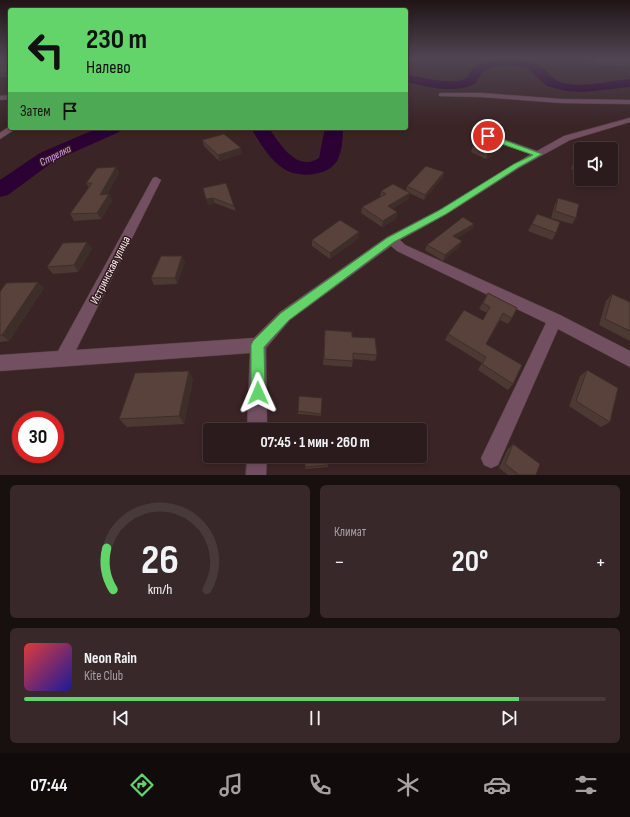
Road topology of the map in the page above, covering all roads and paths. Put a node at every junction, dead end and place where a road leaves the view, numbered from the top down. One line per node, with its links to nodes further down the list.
1 (441, 95): 2 (street)
2 (630, 102)
3 (630, 110): 4 (street)
4 (630, 119): 8 (street)
5 (10, 130): 7 (street)
6 (475, 132): 8 (street)
7 (0, 137)
8 (538, 154): 10 (street)
9 (156, 180): 13 (street, Истринская улица)
10 (391, 240): 11 (street); 12 (street)
11 (555, 320): 14 (street); 17 (street)
12 (258, 345): 13 (street); 16 (street)
13 (63, 359): 15 (street)
14 (630, 359)
15 (0, 363)
16 (257, 423)
17 (491, 458)
18 (256, 463): 19 (street)
19 (256, 475)

